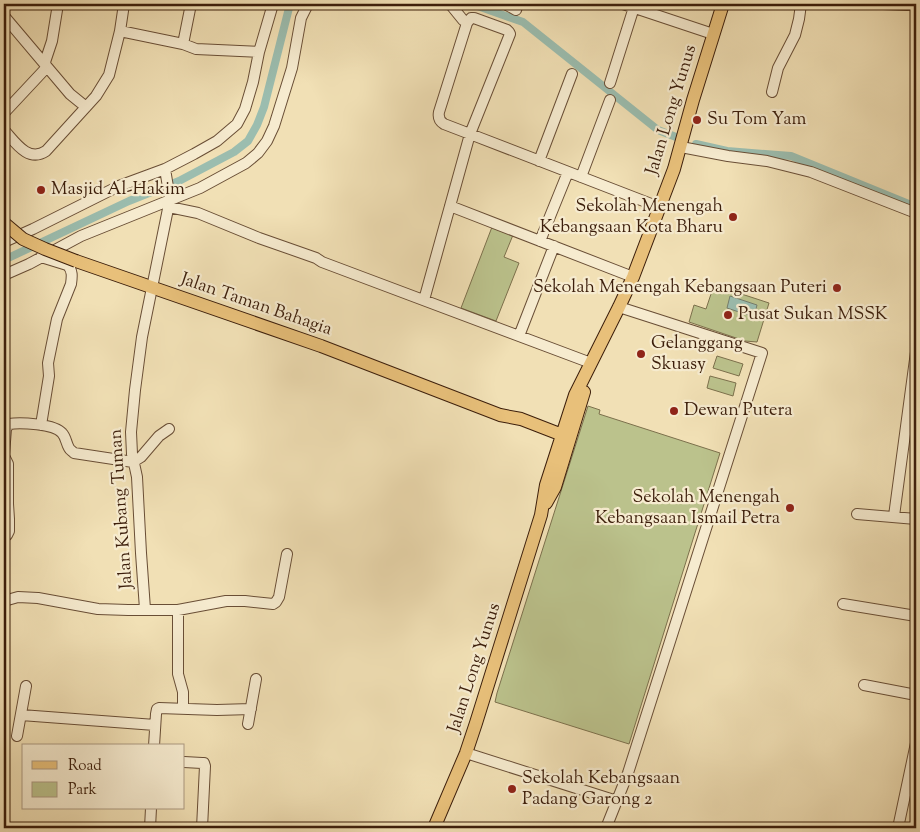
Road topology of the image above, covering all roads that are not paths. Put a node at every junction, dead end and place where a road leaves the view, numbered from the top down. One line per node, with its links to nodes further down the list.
1 (58, 4): 21 (street)
2 (124, 4): 17 (street)
3 (190, 4): 19 (street)
4 (273, 4): 20 (street)
5 (308, 4): 35 (street)
6 (450, 4): 16 (street)
7 (505, 4): 14 (street)
8 (623, 4): 13 (street)
9 (723, 4): 18 (main road, Jalan Long Yunus)
10 (801, 4): 24 (street)
11 (882, 4): 12 (street)
12 (916, 4)
13 (634, 5): 18 (street); 23 (street)
14 (517, 7)
15 (4, 16): 21 (street)
16 (467, 23): 29 (street); 29 (street)
17 (120, 31): 19 (street); 26 (street)
18 (713, 34): 30 (main road, Jalan Long Yunus)
19 (183, 44): 20 (street)
20 (259, 52): 32 (street)
21 (47, 66): 26 (street); 27 (street)
22 (572, 74): 31 (street)
23 (610, 83)
24 (772, 92)
25 (610, 100): 34 (street)
26 (86, 107): 28 (street)
27 (4, 113)
28 (4, 130)
29 (470, 134): 31 (street); 36 (street)
30 (681, 147): 37 (main road, Jalan Long Yunus); 38 (street)
31 (539, 161): 33 (street)
32 (166, 172): 35 (street); 41 (street)
33 (568, 172): 34 (street); 40 (street)
34 (581, 177): 37 (street)
35 (169, 199): 43 (street); 46 (street, Jalan Kubang Tuman); 47 (street)
36 (450, 206): 40 (street); 47 (street)
37 (659, 208): 45 (main road, Jalan Long Yunus)
38 (916, 213)
39 (4, 222): 46 (main road, Jalan Taman Bahagia, bridge)
40 (540, 241): 42 (street)
41 (4, 242)
42 (554, 246): 45 (street); 49 (street)
43 (41, 257): 44 (street); 52 (street)
44 (4, 275)
45 (633, 277): 48 (main road, Jalan Long Yunus)
46 (153, 288): 54 (main road, Jalan Taman Bahagia); 56 (street, Jalan Kubang Tuman)
47 (424, 300): 49 (street)
48 (619, 307): 51 (main road, Jalan Long Yunus); 82 (street)
49 (519, 336): 51 (street)
50 (916, 352): 59 (street)
51 (591, 363): 54 (main road, Jalan Long Yunus)
52 (41, 425): 55 (street); 56 (street)
53 (169, 429): 56 (street)
54 (564, 441): 80 (main road, Jalan Long Yunus)
55 (4, 455): 57 (street)
56 (133, 462): 65 (street, Jalan Kubang Tuman)
57 (6, 504): 61 (street)
58 (857, 514): 59 (street)
59 (894, 516): 60 (street)
60 (916, 519)
61 (4, 535)
62 (287, 554): 66 (street)
63 (4, 601): 65 (street)
64 (843, 604): 67 (street)
65 (145, 610): 66 (street)
66 (178, 610): 72 (street)
67 (916, 616)
68 (256, 679): 73 (street)
69 (864, 685): 71 (street)
70 (26, 686): 74 (street)
71 (916, 695)
72 (183, 709): 73 (street); 76 (street)
73 (251, 709): 75 (street)
74 (21, 715): 76 (street); 77 (street)
75 (248, 724)
76 (155, 725): 79 (street)
77 (17, 736)
78 (916, 743): 88 (street)
79 (154, 744)
80 (466, 753): 82 (street); 86 (main road, Jalan Long Yunus)
81 (185, 762): 85 (street)
82 (617, 801): 87 (street)
83 (151, 810): 84 (street)
84 (150, 828)
85 (202, 828)
86 (434, 828)
87 (606, 828)
88 (898, 828)

